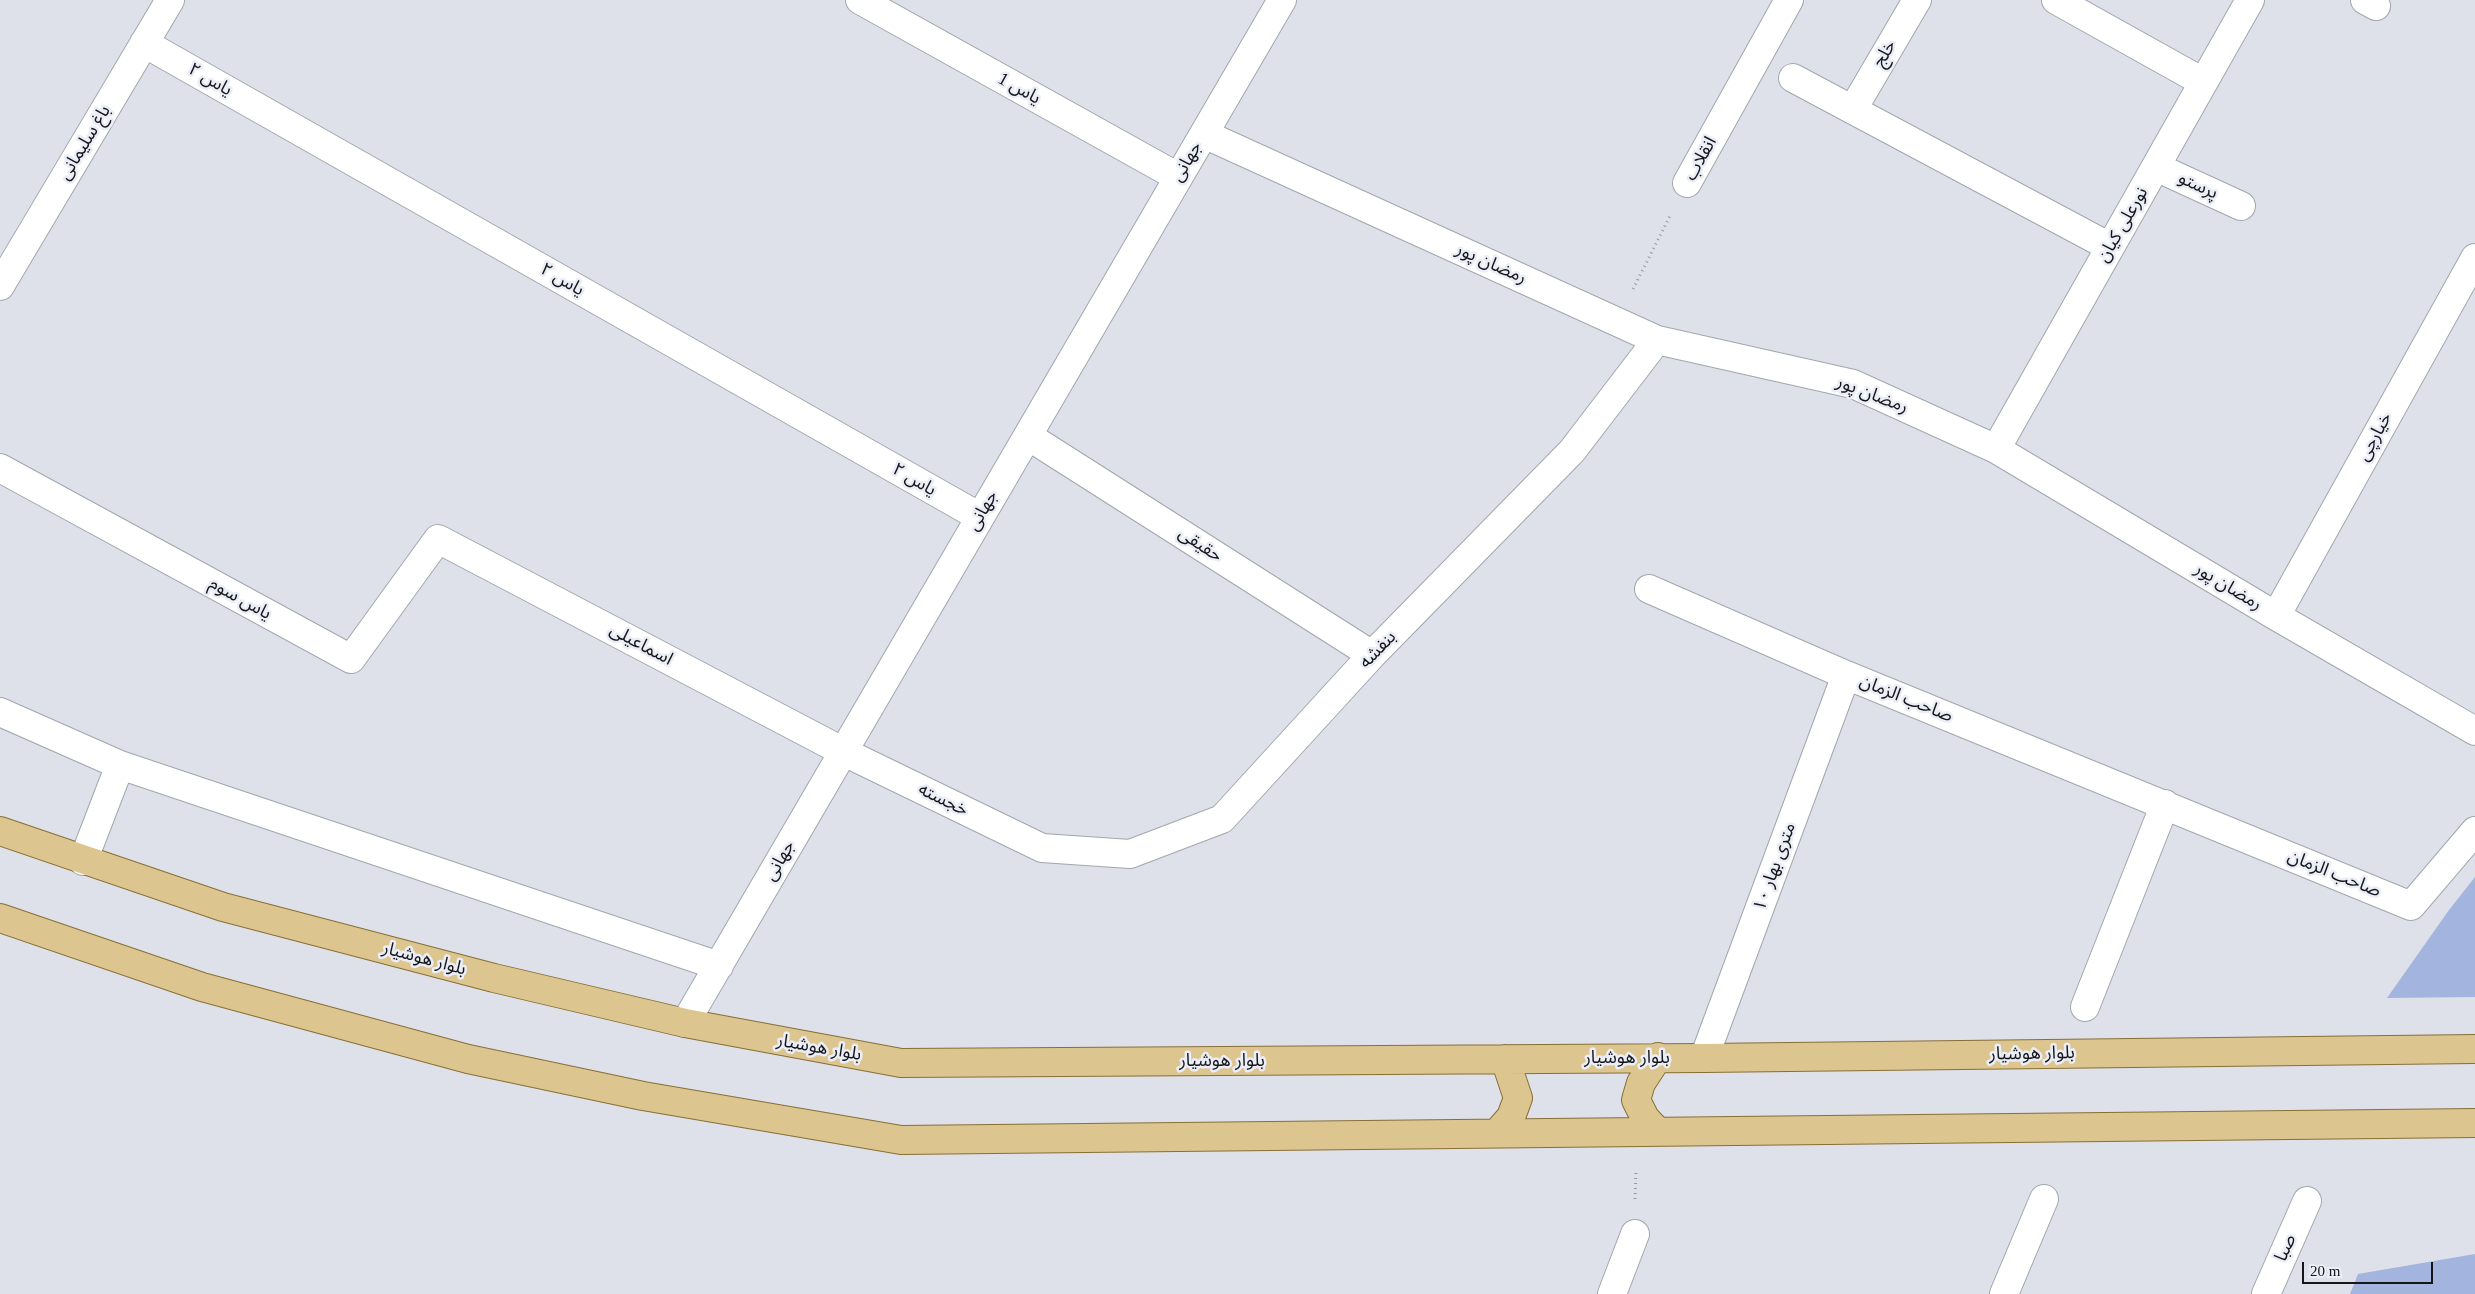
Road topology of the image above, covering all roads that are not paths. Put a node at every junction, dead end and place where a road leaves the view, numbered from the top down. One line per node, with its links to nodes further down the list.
1 (170, 0): 8 (street, باغ سلیمانی)
2 (860, 0): 14 (street, یاس 1)
3 (1282, 0): 12 (street, جهانی)
4 (1789, 0): 15 (street, انقلاب)
5 (1917, 0): 11 (street, خلج)
6 (2056, 0): 10 (street)
7 (2250, 0): 10 (street, نورعلی کیان)
8 (144, 43): 19 (street, باغ سلیمانی); 24 (street, یاس ۲)
9 (1793, 78): 11 (street)
10 (2203, 82): 13 (street, نورعلی کیان)
11 (1853, 109): 17 (street)
12 (1204, 134): 14 (street, جهانی); 20 (street, رمضان پور)
13 (2156, 167): 16 (street, پرستو); 17 (street, نورعلی کیان)
14 (1178, 177): 21 (street, جهانی)
15 (1687, 183)
16 (2241, 206)
17 (2110, 247): 22 (street, نورعلی کیان)
18 (2475, 258): 27 (street, خیارچی)
19 (0, 286)
20 (1657, 340): 22 (street, رمضان پور); 28 (street, بنفشه)
21 (1028, 436): 24 (street, جهانی); 28 (street, حقیقی)
22 (1996, 449): 27 (street, رمضان پور)
23 (0, 468): 25 (street, یاس سوم)
24 (980, 517): 32 (street, جهانی)
25 (438, 539): 32 (street, اسماعیلی)
26 (1649, 589): 29 (street, صاحب الزمان)
27 (2276, 616): 31 (street, رمضان پور)
28 (1372, 655): 37 (street, بنفشه)
29 (1846, 675): 34 (street, صاحب الزمان); 45 (street, ۱۰ متری بهار)
30 (0, 712): 33 (street)
31 (2475, 731)
32 (844, 752): 37 (street, خجسته); 40 (street, جهانی)
33 (120, 765): 38 (street); 40 (street)
34 (2165, 804): 35 (street, صاحب الزمان); 41 (street)
35 (2475, 830)
36 (0, 831): 38 (main road, بلوار هوشیار)
37 (1042, 848)
38 (83, 861): 42 (main road, بلوار هوشیار)
39 (0, 918): 49 (main road)
40 (719, 966): 42 (street, جهانی)
41 (2085, 1007)
42 (685, 1023): 46 (main road, بلوار هوشیار)
43 (2475, 1048): 45 (main road, بلوار هوشیار)
44 (1658, 1057): 45 (main road, بلوار هوشیار); 46 (main road, بلوار هوشیار); 48 (main road)
45 (1704, 1058)
46 (1505, 1059): 49 (main road)
47 (2475, 1122): 48 (main road)
48 (1647, 1132): 49 (main road)
49 (1497, 1133)
50 (2044, 1199): 54 (street)
51 (2307, 1201): 55 (street, صبا)
52 (1635, 1234): 53 (street)
53 (1612, 1294)
54 (2004, 1294)
55 (2266, 1294)

